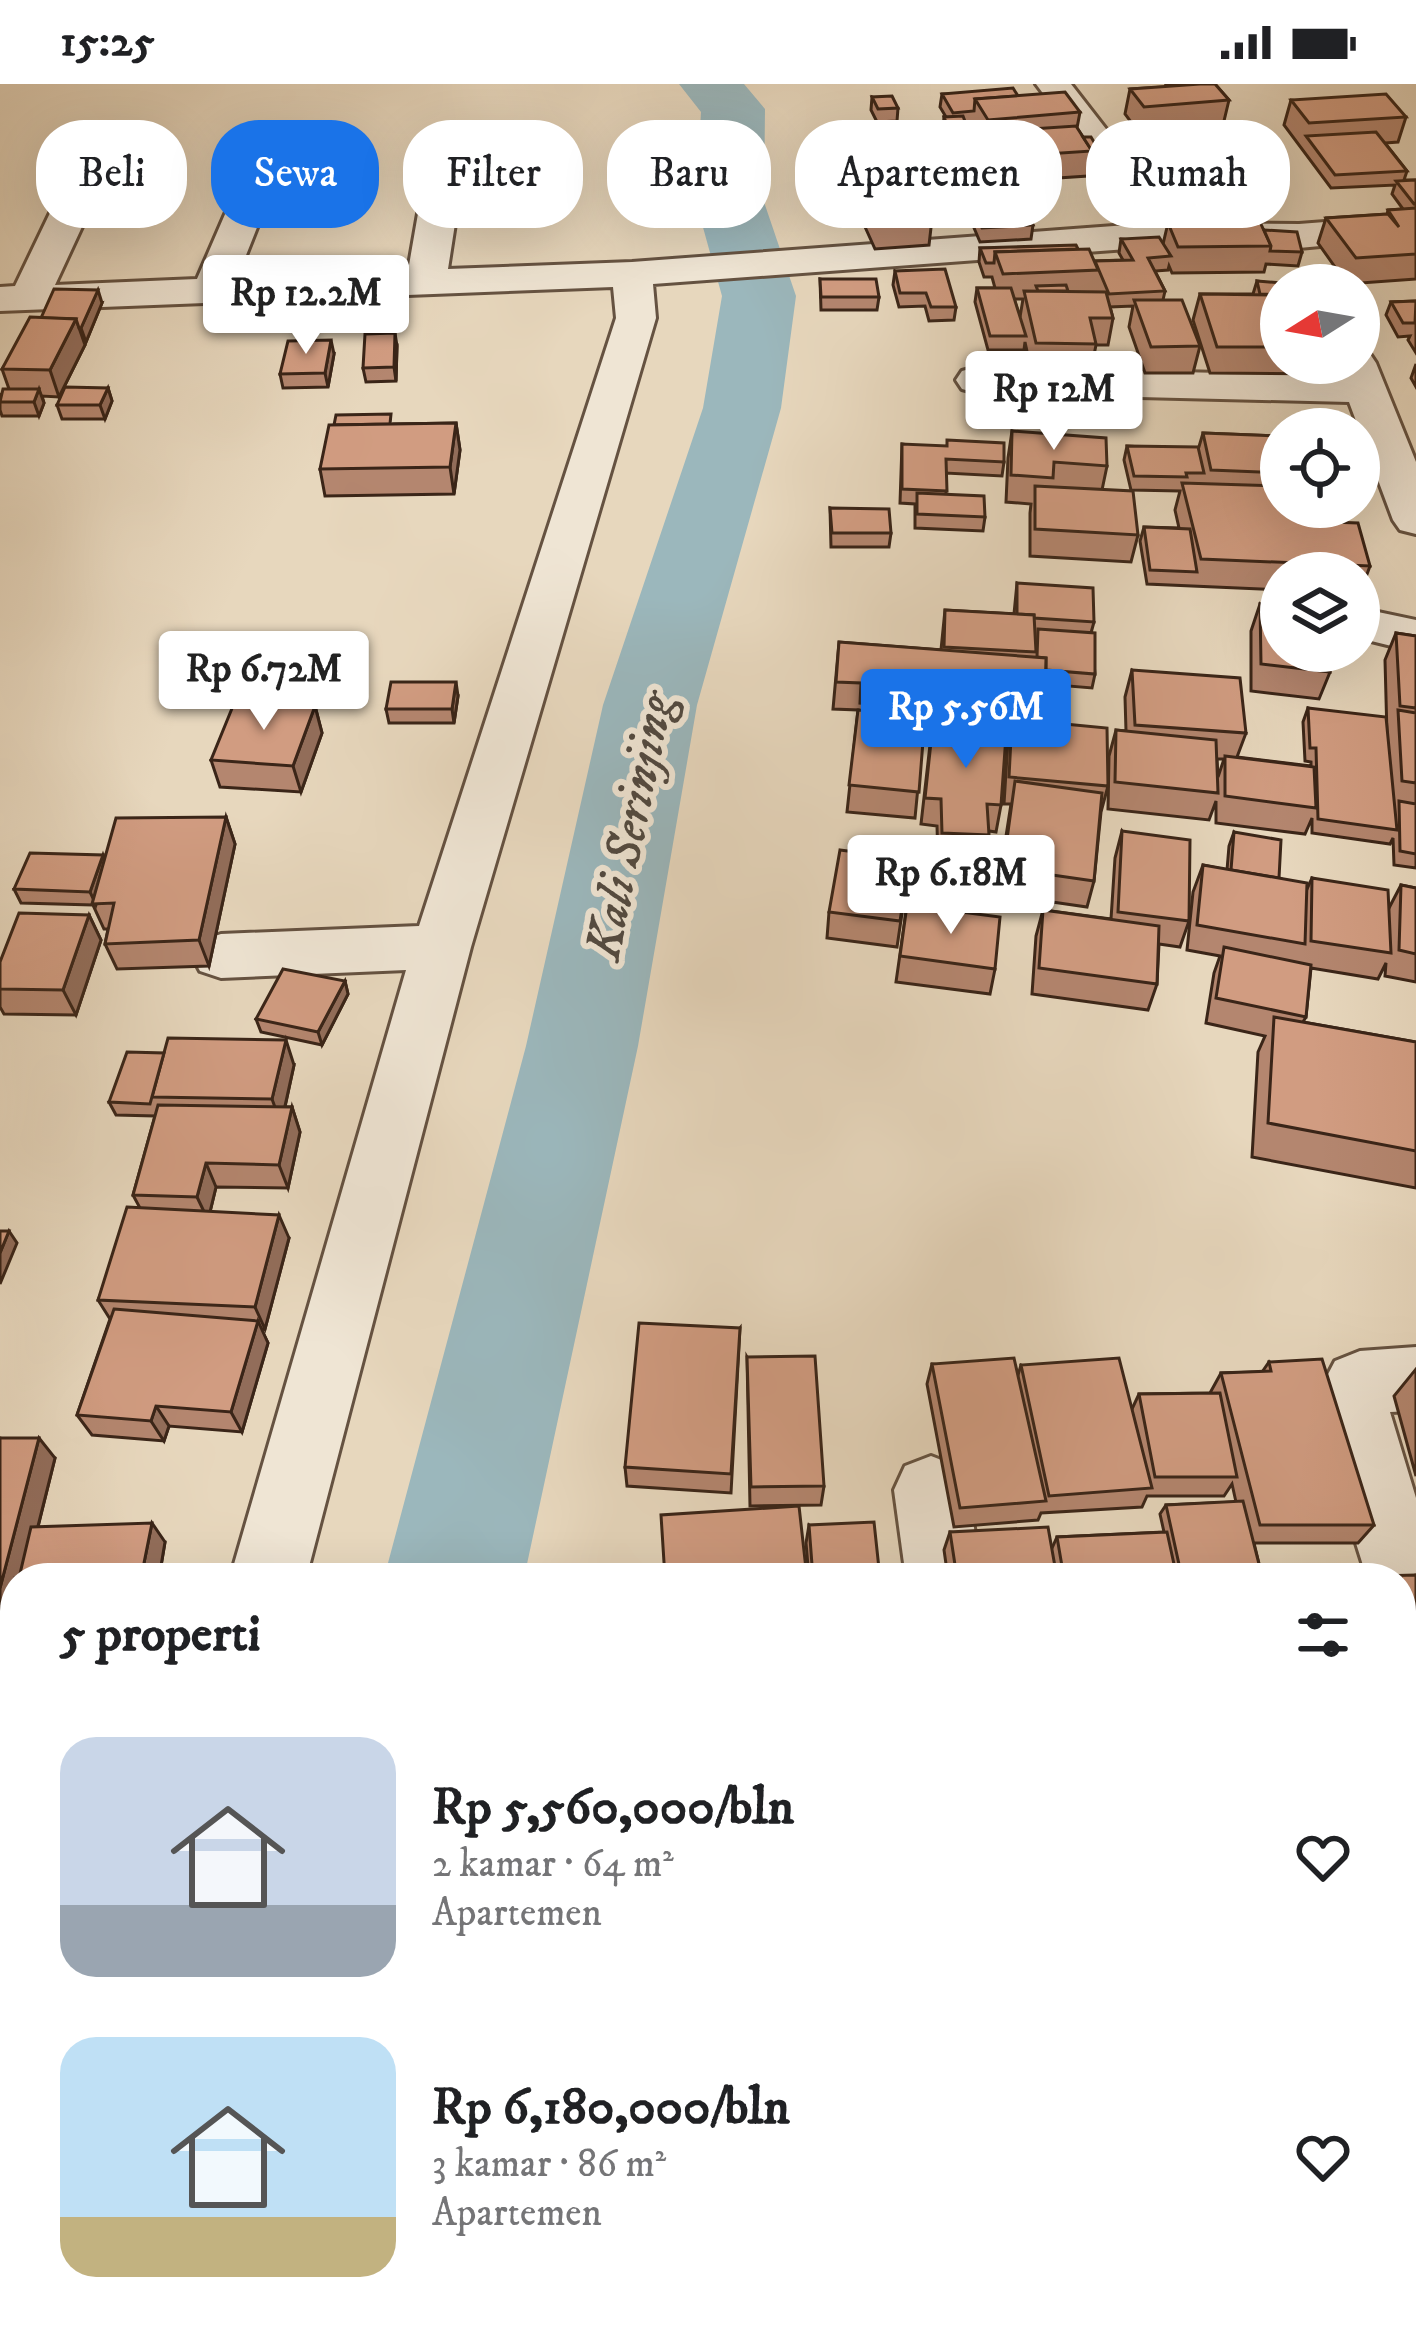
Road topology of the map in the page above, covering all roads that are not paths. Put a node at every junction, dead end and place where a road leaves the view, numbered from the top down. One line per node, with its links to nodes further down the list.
1 (1053, 84): 6 (street)
2 (1416, 226): 6 (street)
3 (57, 228): 10 (street)
4 (238, 228): 9 (street)
5 (435, 228): 8 (street)
6 (1168, 234): 7 (street)
7 (632, 274): 8 (street); 17 (street)
8 (426, 282): 9 (street)
9 (211, 292): 10 (street)
10 (15, 298)
11 (1260, 377): 12 (street)
12 (977, 380)
13 (1363, 384): 14 (street)
14 (1416, 520)
15 (1380, 628): 16 (street)
16 (1416, 636)
17 (442, 947): 18 (street); 21 (street)
18 (221, 956)
19 (1416, 1378): 23 (street)
20 (932, 1490): 22 (street)
21 (272, 1563)
22 (942, 1563)
23 (1401, 1563)

